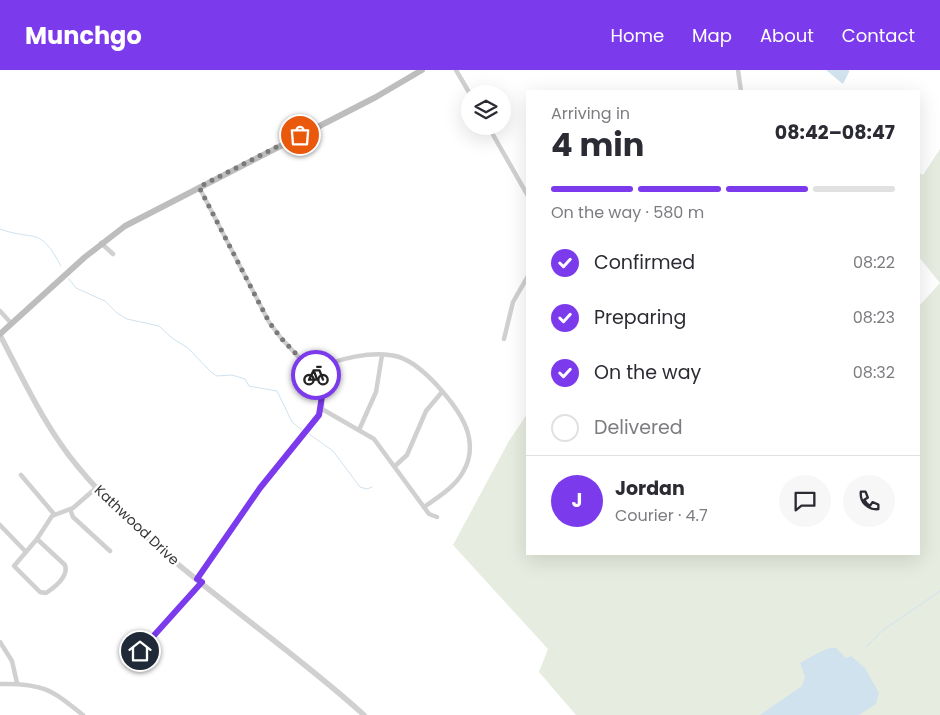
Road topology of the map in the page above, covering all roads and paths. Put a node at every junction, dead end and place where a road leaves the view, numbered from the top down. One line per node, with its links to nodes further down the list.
1 (422, 70): 7 (main road)
2 (456, 70): 4 (street)
3 (738, 70): 5 (street)
4 (465, 85)
5 (741, 90)
6 (493, 135): 8 (street)
7 (199, 187): 9 (main road); 17 (street)
8 (526, 192)
9 (101, 243): 10 (street); 13 (main road)
10 (113, 254)
11 (526, 279): 15 (street)
12 (0, 311): 13 (street)
13 (11, 323): 14 (main road)
14 (0, 334): 23 (street, Kathwood Drive)
15 (504, 338)
16 (382, 355): 17 (street); 18 (street); 20 (street)
17 (314, 372): 19 (street)
18 (442, 392): 21 (street); 24 (street)
19 (322, 409): 20 (street); 32 (street)
20 (359, 430): 21 (street)
21 (395, 466): 24 (street)
22 (21, 475): 26 (street)
23 (96, 488): 25 (street); 32 (street, Kathwood Drive)
24 (424, 507): 27 (street)
25 (70, 509): 26 (street); 30 (street)
26 (54, 514): 29 (street)
27 (436, 517)
28 (0, 525): 31 (street)
29 (37, 539): 31 (street); 31 (street)
30 (110, 550)
31 (26, 552)
32 (200, 580): 34 (street); 38 (street, Kathwood Drive)
33 (0, 642): 35 (street)
34 (127, 665)
35 (17, 683): 36 (street); 37 (street)
36 (0, 684)
37 (83, 715)
38 (364, 715)

